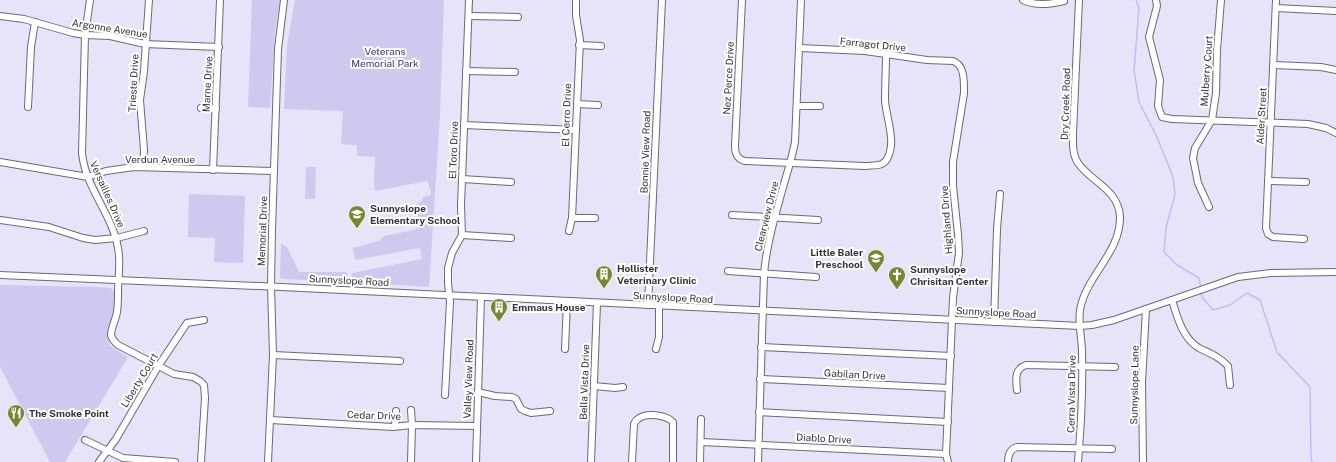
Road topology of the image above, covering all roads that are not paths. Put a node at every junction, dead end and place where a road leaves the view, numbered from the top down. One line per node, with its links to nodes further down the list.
1 (90, 0): 22 (street, Versailles Drive)
2 (149, 0): 23 (street, Trieste Drive)
3 (220, 0): 26 (street, Marne Drive)
4 (284, 0): 50 (street, Memorial Drive)
5 (469, 0): 19 (street, El Toro Drive)
6 (576, 0): 24 (street, El Cerro Drive)
7 (662, 0): 82 (street, Bonnie View Road)
8 (742, 0): 47 (street, Nez Perce Drive)
9 (801, 0): 27 (street, Clearview Drive)
10 (1023, 0): 15 (street)
11 (1079, 0): 89 (street, Dry Creek Road)
12 (1156, 0): 41 (street)
13 (1221, 0): 41 (street, Mulberry Court)
14 (1276, 0): 16 (street, Alder Street)
15 (1064, 1)
16 (1276, 8): 17 (street); 30 (street, Alder Street)
17 (1336, 11)
18 (0, 16): 21 (street, Argonne Avenue)
19 (469, 16): 20 (street); 32 (street, El Toro Drive)
20 (518, 17)
21 (36, 22): 22 (street, Argonne Avenue); 38 (street)
22 (85, 35): 23 (street, Argonne Avenue); 51 (street, Versailles Drive)
23 (145, 44): 26 (street, Argonne Avenue); 48 (street, Trieste Drive)
24 (579, 45): 25 (street); 34 (street, El Cerro Drive)
25 (601, 46)
26 (219, 47): 40 (street, Marne Drive)
27 (799, 48): 28 (street, Farragot Drive); 36 (street, Clearview Drive)
28 (886, 54): 29 (street, Farragot Drive); 47 (street)
29 (945, 60): 87 (street, Highland Drive)
30 (1274, 65): 31 (street); 42 (street, Alder Street)
31 (1336, 70)
32 (466, 71): 33 (street); 43 (street, El Toro Drive)
33 (515, 72)
34 (577, 104): 35 (street); 44 (street, El Cerro Drive)
35 (598, 105)
36 (798, 106): 37 (street); 47 (street, Clearview Drive)
37 (820, 106)
38 (28, 107)
39 (201, 108): 40 (street)
40 (216, 109): 49 (street, Marne Drive)
41 (1212, 120): 42 (street); 57 (street, Mulberry Court)
42 (1271, 123): 45 (street); 53 (street, Alder Street)
43 (464, 125): 44 (street); 52 (street, El Toro Drive)
44 (576, 130): 59 (street, El Cerro Drive)
45 (1336, 133)
46 (0, 162): 51 (street, Verdun Avenue)
47 (790, 163): 61 (street, Clearview Drive)
48 (143, 166): 49 (street, Verdun Avenue); 51 (street, Verdun Avenue)
49 (214, 170): 50 (street, Verdun Avenue)
50 (274, 172): 76 (street, Memorial Drive)
51 (88, 176): 67 (street, Versailles Drive)
52 (462, 179): 54 (street); 66 (street, El Toro Drive)
53 (1268, 181): 55 (street); 69 (street, Alder Street)
54 (511, 182)
55 (1306, 182)
56 (1000, 194): 88 (street)
57 (1209, 207)
58 (732, 215): 61 (street)
59 (572, 218): 60 (street); 65 (street, El Cerro Drive)
60 (595, 218)
61 (774, 218): 63 (street); 72 (street, Clearview Drive)
62 (0, 220): 67 (street)
63 (818, 220)
64 (144, 231): 67 (street)
65 (569, 231)
66 (462, 235): 68 (street); 77 (street)
67 (117, 238): 75 (street, Versailles Drive)
68 (511, 238)
69 (1304, 239)
70 (728, 271): 72 (street)
71 (1336, 272): 79 (street, Sunnyslope Road)
72 (764, 274): 74 (street); 85 (street, Clearview Drive)
73 (0, 275): 75 (street, Sunnyslope Road)
74 (816, 277)
75 (119, 281): 76 (street, Sunnyslope Road); 96 (street, Versailles Drive)
76 (271, 286): 77 (street, Sunnyslope Road); 93 (street, Memorial Drive)
77 (449, 297): 78 (street, Sunnyslope Road); 106 (street)
78 (481, 297): 80 (street, Sunnyslope Road); 105 (street, Valley View Road)
79 (1172, 300): 84 (street, Sunnyslope Road); 100 (street)
80 (567, 301): 81 (street, Sunnyslope Road); 91 (street)
81 (597, 303): 82 (street, Sunnyslope Road); 101 (street, Bella Vista Drive)
82 (648, 305): 83 (street, Sunnyslope Road)
83 (659, 306): 85 (street, Sunnyslope Road); 92 (street)
84 (1146, 309): 89 (street, Sunnyslope Road); 138 (street, Sunnyslope Lane)
85 (762, 311): 87 (street, Sunnyslope Road); 90 (street, Clearview Drive)
86 (204, 320): 96 (street, Liberty Court)
87 (952, 320): 88 (street, Sunnyslope Road); 94 (street, Highland Drive)
88 (994, 322): 89 (street, Sunnyslope Road)
89 (1080, 326): 97 (street, Cerra Vista Drive)
90 (761, 347): 94 (street); 99 (street, Clearview Drive)
91 (564, 349)
92 (656, 349)
93 (273, 355): 95 (street); 112 (street, Memorial Drive)
94 (951, 356): 103 (street, Highland Drive)
95 (400, 361)
96 (159, 365): 122 (street, Liberty Court); 126 (street)
97 (1082, 366): 98 (street); 104 (street); 120 (street, Cerra Vista Drive)
98 (1115, 367)
99 (760, 379): 103 (street, Gabilan Drive); 110 (street, Clearview Drive)
100 (1230, 385)
101 (594, 386): 102 (street); 130 (street, Bella Vista Drive)
102 (623, 387)
103 (949, 388): 113 (street, Highland Drive)
104 (1017, 390)
105 (478, 392): 109 (street); 116 (street, Valley View Road)
106 (445, 395)
107 (411, 410): 114 (street)
108 (396, 411): 115 (street)
109 (550, 411)
110 (759, 412): 113 (street); 119 (street, Clearview Drive)
111 (701, 419): 118 (street)
112 (271, 420): 115 (street, Cedar Drive); 127 (street, Memorial Drive)
113 (948, 422): 123 (street, Highland Drive)
114 (412, 425): 115 (street, Cedar Drive); 116 (street, Cedar Drive); 128 (street)
115 (395, 426)
116 (477, 426): 129 (street, Valley View Road)
117 (85, 440): 122 (street)
118 (701, 442): 119 (street, Diablo Drive); 133 (street)
119 (758, 445): 123 (street, Diablo Drive); 134 (street, Clearview Drive)
120 (1080, 447): 121 (street); 136 (street); 137 (street, Cerra Vista Drive)
121 (1112, 449)
122 (107, 451): 124 (street, Liberty Court); 125 (street)
123 (946, 454): 135 (street, Highland Drive)
124 (99, 462)
125 (175, 462)
126 (201, 462)
127 (268, 462)
128 (411, 462)
129 (476, 462)
130 (591, 462)
131 (632, 462): 132 (street)
132 (673, 462)
133 (700, 462)
134 (758, 462)
135 (948, 462)
136 (1008, 462)
137 (1078, 462)
138 (1143, 462)

